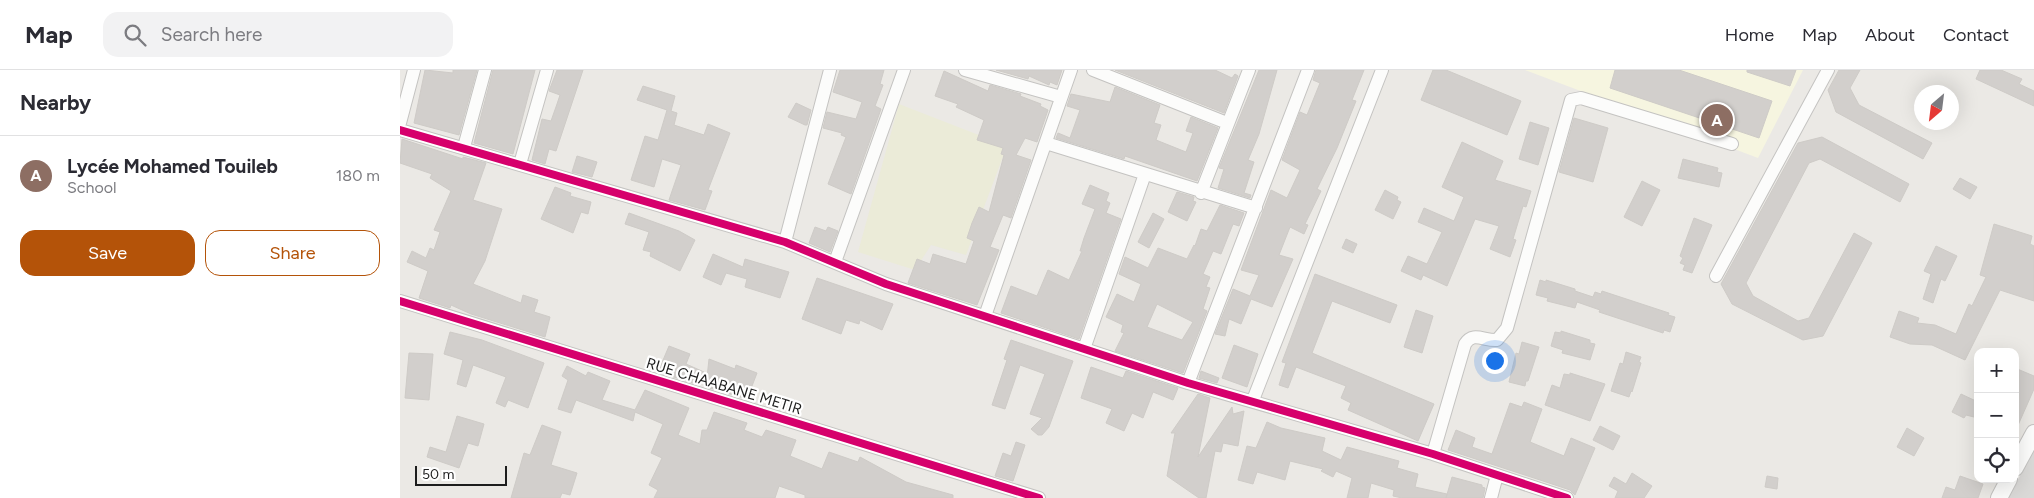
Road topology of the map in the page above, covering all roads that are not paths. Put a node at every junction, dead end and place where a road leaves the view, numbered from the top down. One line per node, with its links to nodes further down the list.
1 (414, 70): 14 (street)
2 (485, 70): 19 (street)
3 (547, 70): 20 (street)
4 (830, 70): 24 (street)
5 (904, 70): 25 (street)
6 (965, 70): 13 (street)
7 (1071, 70): 13 (street)
8 (1093, 70): 15 (street)
9 (1249, 70): 15 (street)
10 (1308, 70): 23 (street)
11 (1382, 70): 31 (street)
12 (1828, 70): 26 (street)
13 (1061, 97): 17 (street)
14 (400, 122)
15 (1227, 123): 22 (street)
16 (400, 130): 19 (street)
17 (1046, 143): 21 (street); 28 (street)
18 (1732, 144): 33 (street)
19 (464, 147): 20 (street)
20 (520, 164): 24 (street)
21 (1145, 174): 22 (street); 29 (street)
22 (1201, 193): 23 (street)
23 (1256, 208): 30 (street)
24 (785, 242): 25 (street)
25 (835, 262): 28 (street)
26 (1716, 276)
27 (400, 301): 37 (street, RUE CHAABANE METIR)
28 (985, 316): 29 (street)
29 (1084, 349): 30 (street)
30 (1188, 383): 31 (street)
31 (1253, 400): 33 (street)
32 (2034, 433): 34 (street)
33 (1433, 454): 35 (street)
34 (2019, 461)
35 (1497, 475): 38 (street); 39 (street)
36 (2007, 483): 40 (street)
37 (1039, 498)
38 (1491, 498)
39 (1567, 498)
40 (1999, 498)

